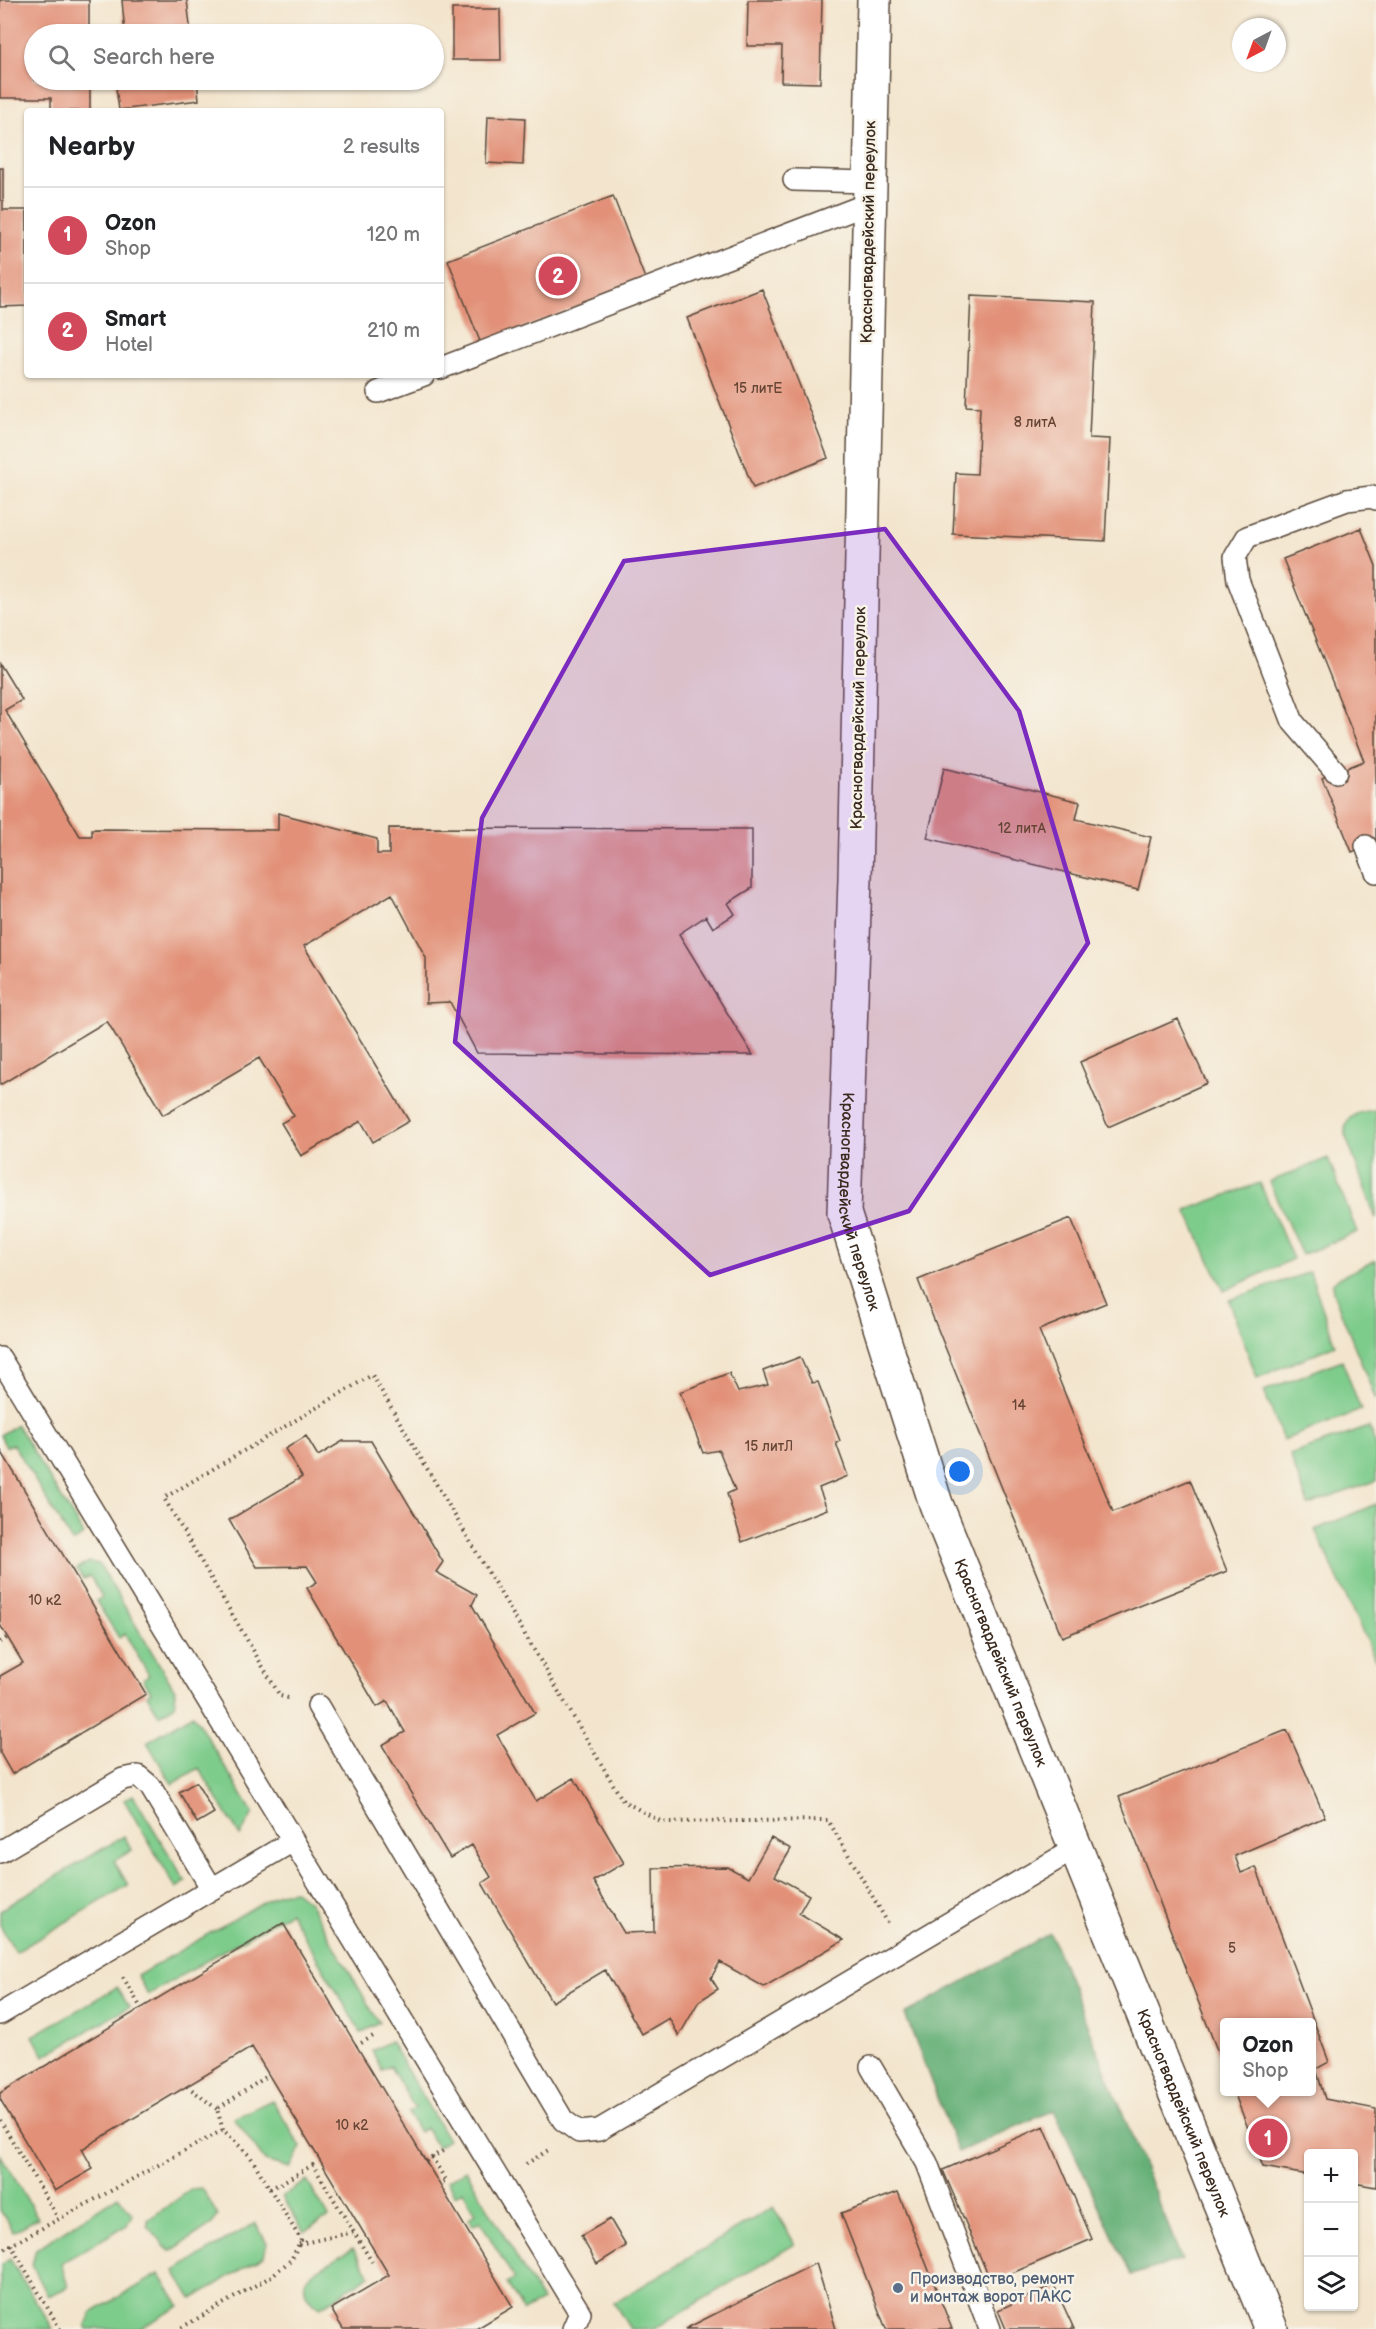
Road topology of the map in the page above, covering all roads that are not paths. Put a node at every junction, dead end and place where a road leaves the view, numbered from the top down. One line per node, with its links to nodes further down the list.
1 (874, 0): 3 (street, Красногвардейский переулок)
2 (794, 180): 3 (lane)
3 (870, 193): 4 (lane); 14 (street, Красногвардейский переулок)
4 (444, 367)
5 (416, 378): 6 (lane)
6 (378, 392)
7 (1376, 499): 8 (lane)
8 (1336, 772)
9 (1365, 846): 10 (lane)
10 (1376, 872)
11 (0, 1358): 13 (lane)
12 (318, 1706): 14 (lane)
13 (293, 1841): 16 (lane); 19 (lane)
14 (1076, 1848): 21 (street, Красногвардейский переулок)
15 (0, 1852): 16 (lane)
16 (212, 1889): 17 (lane)
17 (0, 2014)
18 (871, 2067): 20 (lane)
19 (573, 2329)
20 (990, 2329)
21 (1271, 2329)

